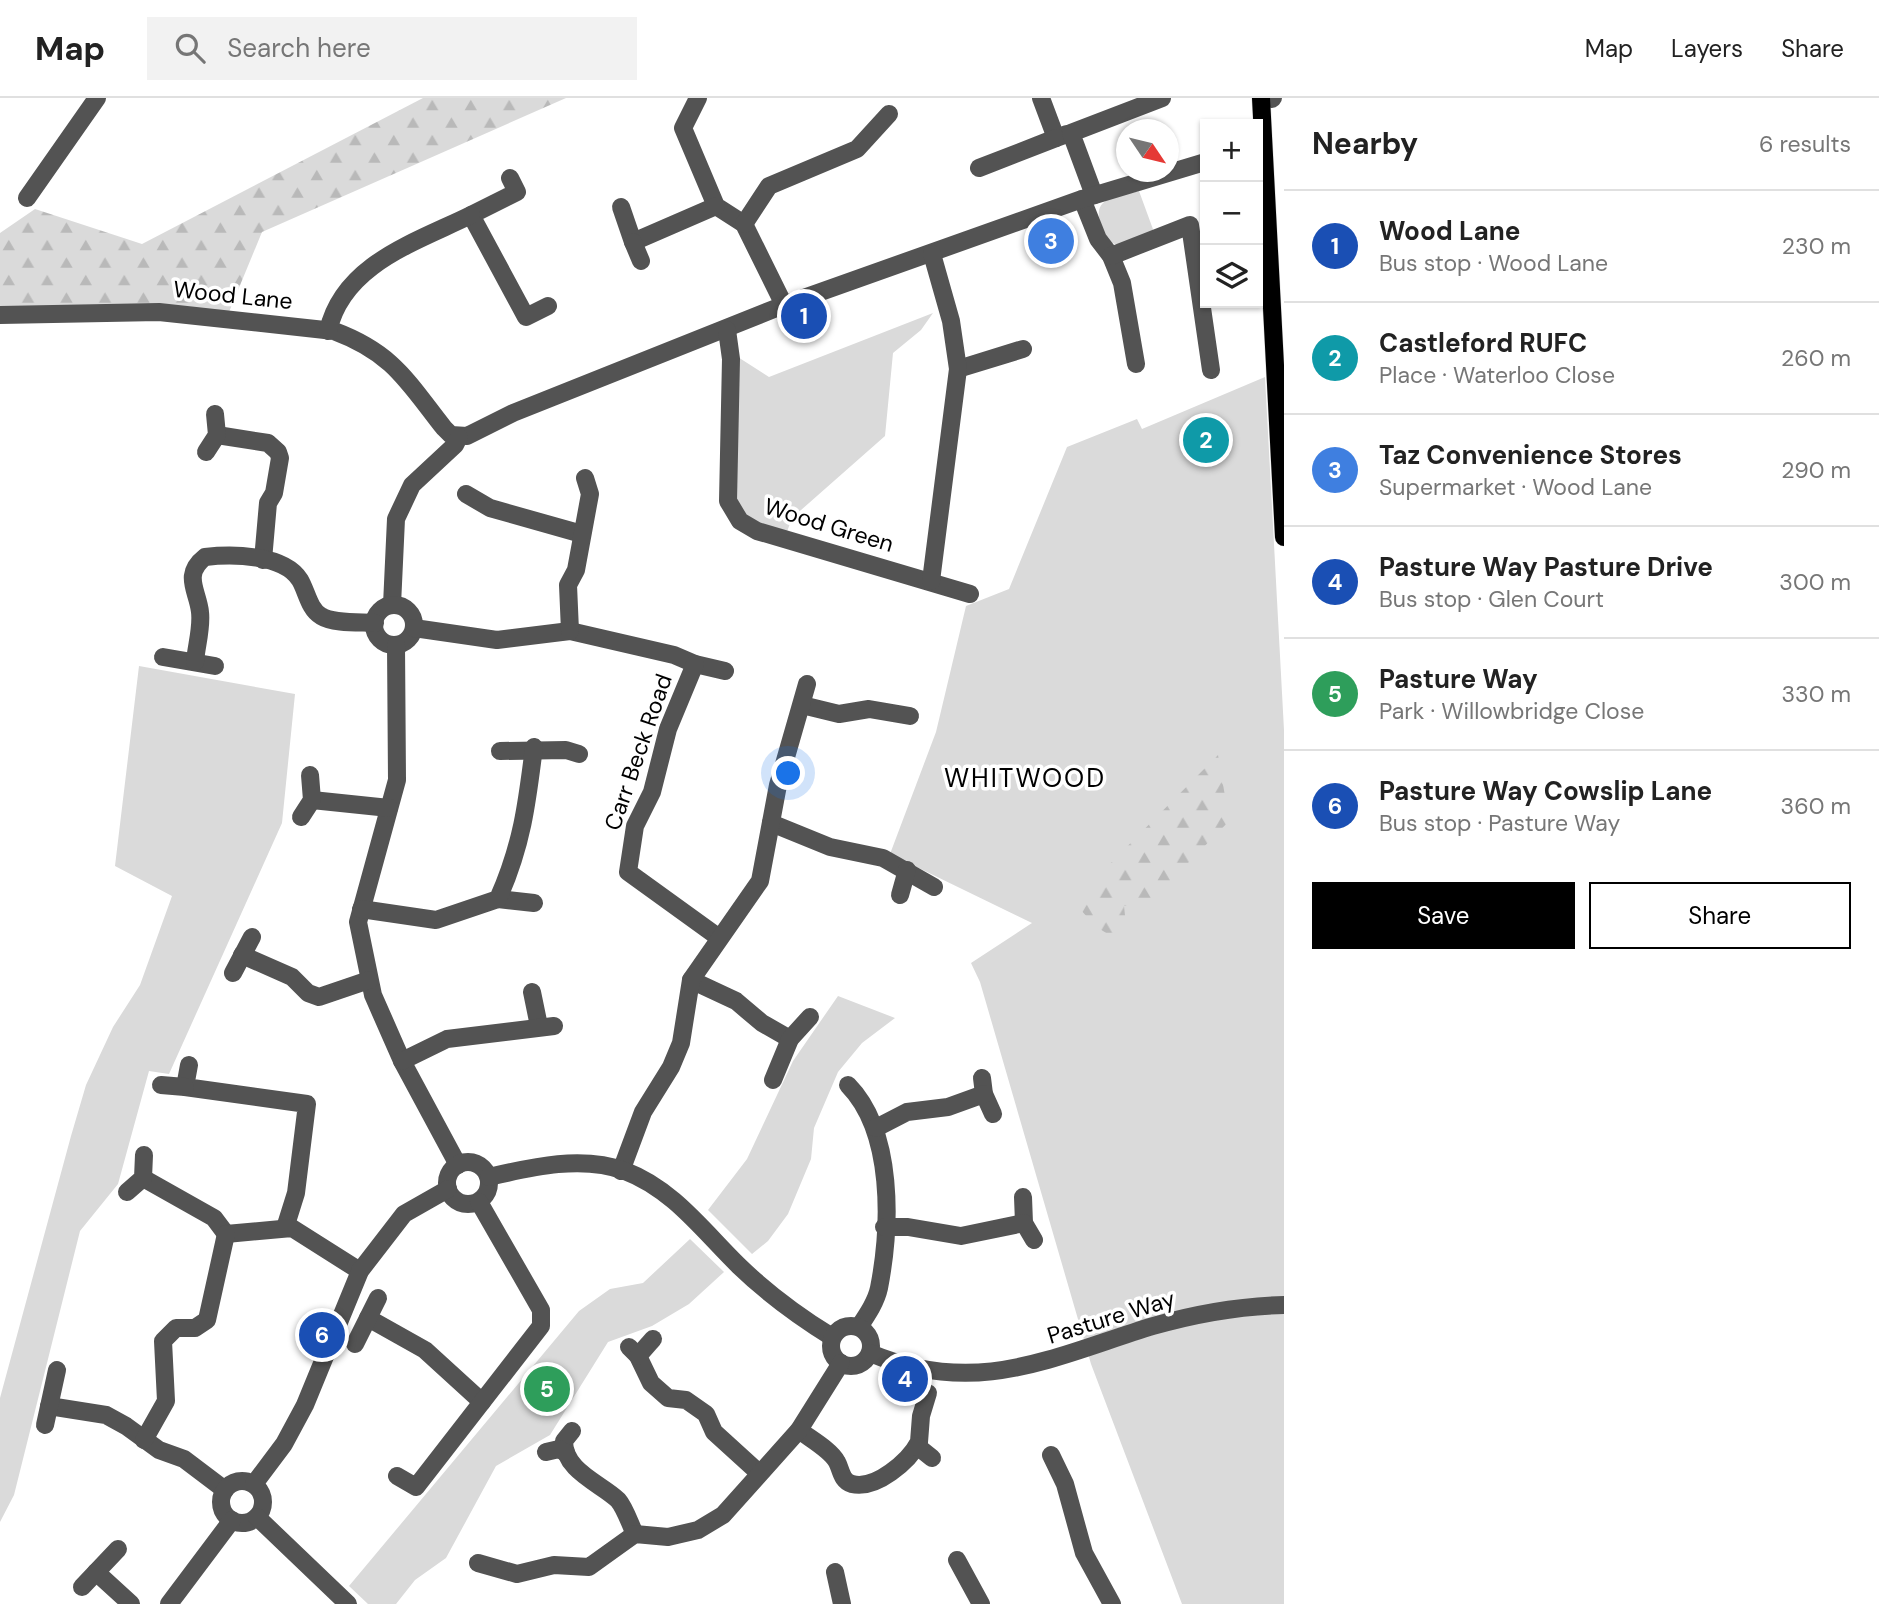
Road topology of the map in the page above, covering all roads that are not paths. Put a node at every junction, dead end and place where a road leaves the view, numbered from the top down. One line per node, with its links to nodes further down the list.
1 (97, 98): 14 (street)
2 (698, 98): 15 (street)
3 (1041, 98): 7 (street)
4 (1162, 98): 7 (street)
5 (1269, 98): 8 (main road)
6 (888, 114): 18 (street)
7 (1063, 136): 11 (street); 13 (street)
8 (1263, 143)
9 (1200, 163): 13 (street)
10 (1263, 165): 35 (main road)
11 (979, 168)
12 (510, 178): 17 (street)
13 (1088, 197): 20 (street); 21 (street)
14 (27, 198)
15 (716, 206): 18 (street); 19 (street)
16 (621, 207): 19 (street)
17 (471, 215): 24 (street); 27 (street)
18 (744, 224): 23 (street)
19 (633, 242): 22 (street)
20 (932, 254): 23 (street); 30 (street)
21 (1111, 256): 29 (street); 31 (street)
22 (641, 261)
23 (784, 304): 26 (street)
24 (548, 306)
25 (0, 315): 27 (street, Wood Lane)
26 (727, 330): 34 (street); 42 (street, Wood Green)
27 (328, 331): 34 (street, Wood Lane)
28 (1023, 349): 30 (street)
29 (1136, 364)
30 (958, 369): 42 (street)
31 (1211, 370)
32 (215, 414): 33 (street)
33 (217, 435): 36 (street); 41 (street)
34 (459, 437): 44 (street)
35 (1282, 439): 40 (main road)
36 (206, 452)
37 (584, 478): 39 (street)
38 (466, 494): 39 (street)
39 (582, 534): 47 (street)
40 (1284, 537)
41 (263, 560): 45 (street); 50 (street)
42 (931, 580): 43 (street, Wood Green)
43 (970, 594)
44 (392, 605): 45 (street); 46 (street)
45 (374, 623): 48 (street)
46 (414, 628): 47 (street); 48 (street)
47 (570, 631): 51 (street)
48 (396, 645): 62 (street)
49 (163, 657): 50 (street)
50 (195, 662): 52 (street)
51 (695, 664): 53 (street); 72 (street, Carr Beck Road)
52 (215, 666)
53 (725, 671)
54 (807, 684): 55 (street)
55 (802, 705): 56 (street); 64 (street)
56 (910, 716)
57 (533, 749): 58 (street); 59 (street); 68 (street)
58 (500, 751)
59 (579, 754)
60 (310, 775): 61 (street)
61 (312, 800): 62 (street); 63 (street)
62 (390, 808): 70 (street)
63 (301, 817)
64 (771, 823): 65 (street); 72 (street)
65 (907, 870): 66 (street); 67 (street)
66 (934, 887)
67 (900, 895)
68 (498, 899): 69 (street); 70 (street)
69 (534, 903)
70 (361, 909): 75 (street)
71 (251, 937): 73 (street)
72 (718, 937): 76 (street)
73 (242, 955): 74 (street); 75 (street)
74 (233, 973)
75 (369, 980): 80 (street)
76 (691, 980): 79 (street); 90 (street)
77 (531, 992): 80 (street)
78 (810, 1017): 79 (street)
79 (790, 1039): 82 (street)
80 (402, 1061): 89 (street)
81 (189, 1065): 85 (street)
82 (773, 1080)
83 (160, 1085): 85 (street)
84 (848, 1085): 87 (street)
85 (185, 1087): 99 (street)
86 (993, 1114): 87 (street)
87 (876, 1128): 98 (street)
88 (144, 1155): 92 (street)
89 (458, 1165): 91 (street); 93 (street)
90 (621, 1171): 91 (street); 107 (street)
91 (489, 1177): 96 (street)
92 (143, 1178): 94 (street); 100 (street)
93 (448, 1189): 96 (street); 102 (street)
94 (127, 1192)
95 (1023, 1197): 97 (street)
96 (479, 1202): 114 (street)
97 (1024, 1223): 98 (street); 101 (street)
98 (884, 1227): 106 (street)
99 (285, 1228): 100 (street); 102 (street)
100 (226, 1234): 119 (street)
101 (1034, 1240)
102 (360, 1271): 128 (street)
103 (378, 1298): 105 (street)
104 (1284, 1306): 110 (street, Pasture Way)
105 (368, 1318): 109 (street); 114 (street)
106 (859, 1327): 107 (street); 110 (street)
107 (832, 1337): 111 (street)
108 (653, 1339): 125 (street)
109 (355, 1343)
110 (870, 1353): 111 (street)
111 (841, 1363): 117 (street)
112 (57, 1370): 115 (street)
113 (904, 1387): 120 (street)
114 (482, 1402): 126 (street)
115 (49, 1406): 116 (street); 119 (street)
116 (45, 1425)
117 (799, 1430): 125 (street); 127 (street)
118 (572, 1431): 122 (street)
119 (144, 1440): 129 (street)
120 (917, 1446): 124 (street); 127 (street)
121 (546, 1452): 122 (street)
122 (566, 1453): 133 (street)
123 (1049, 1453): 145 (street)
124 (932, 1458)
125 (758, 1472): 133 (street)
126 (397, 1476)
127 (858, 1483): 130 (street)
128 (254, 1484): 129 (street); 131 (street)
129 (225, 1490): 132 (street)
130 (846, 1500)
131 (257, 1517): 132 (street); 142 (street)
132 (232, 1520): 140 (street)
133 (635, 1534): 136 (street)
134 (118, 1549): 137 (street)
135 (957, 1558): 144 (street)
136 (478, 1563)
137 (96, 1572): 139 (street); 141 (street)
138 (835, 1572): 143 (street)
139 (82, 1587)
140 (179, 1601)
141 (131, 1604)
142 (348, 1604)
143 (842, 1604)
144 (981, 1604)
145 (1112, 1604)

